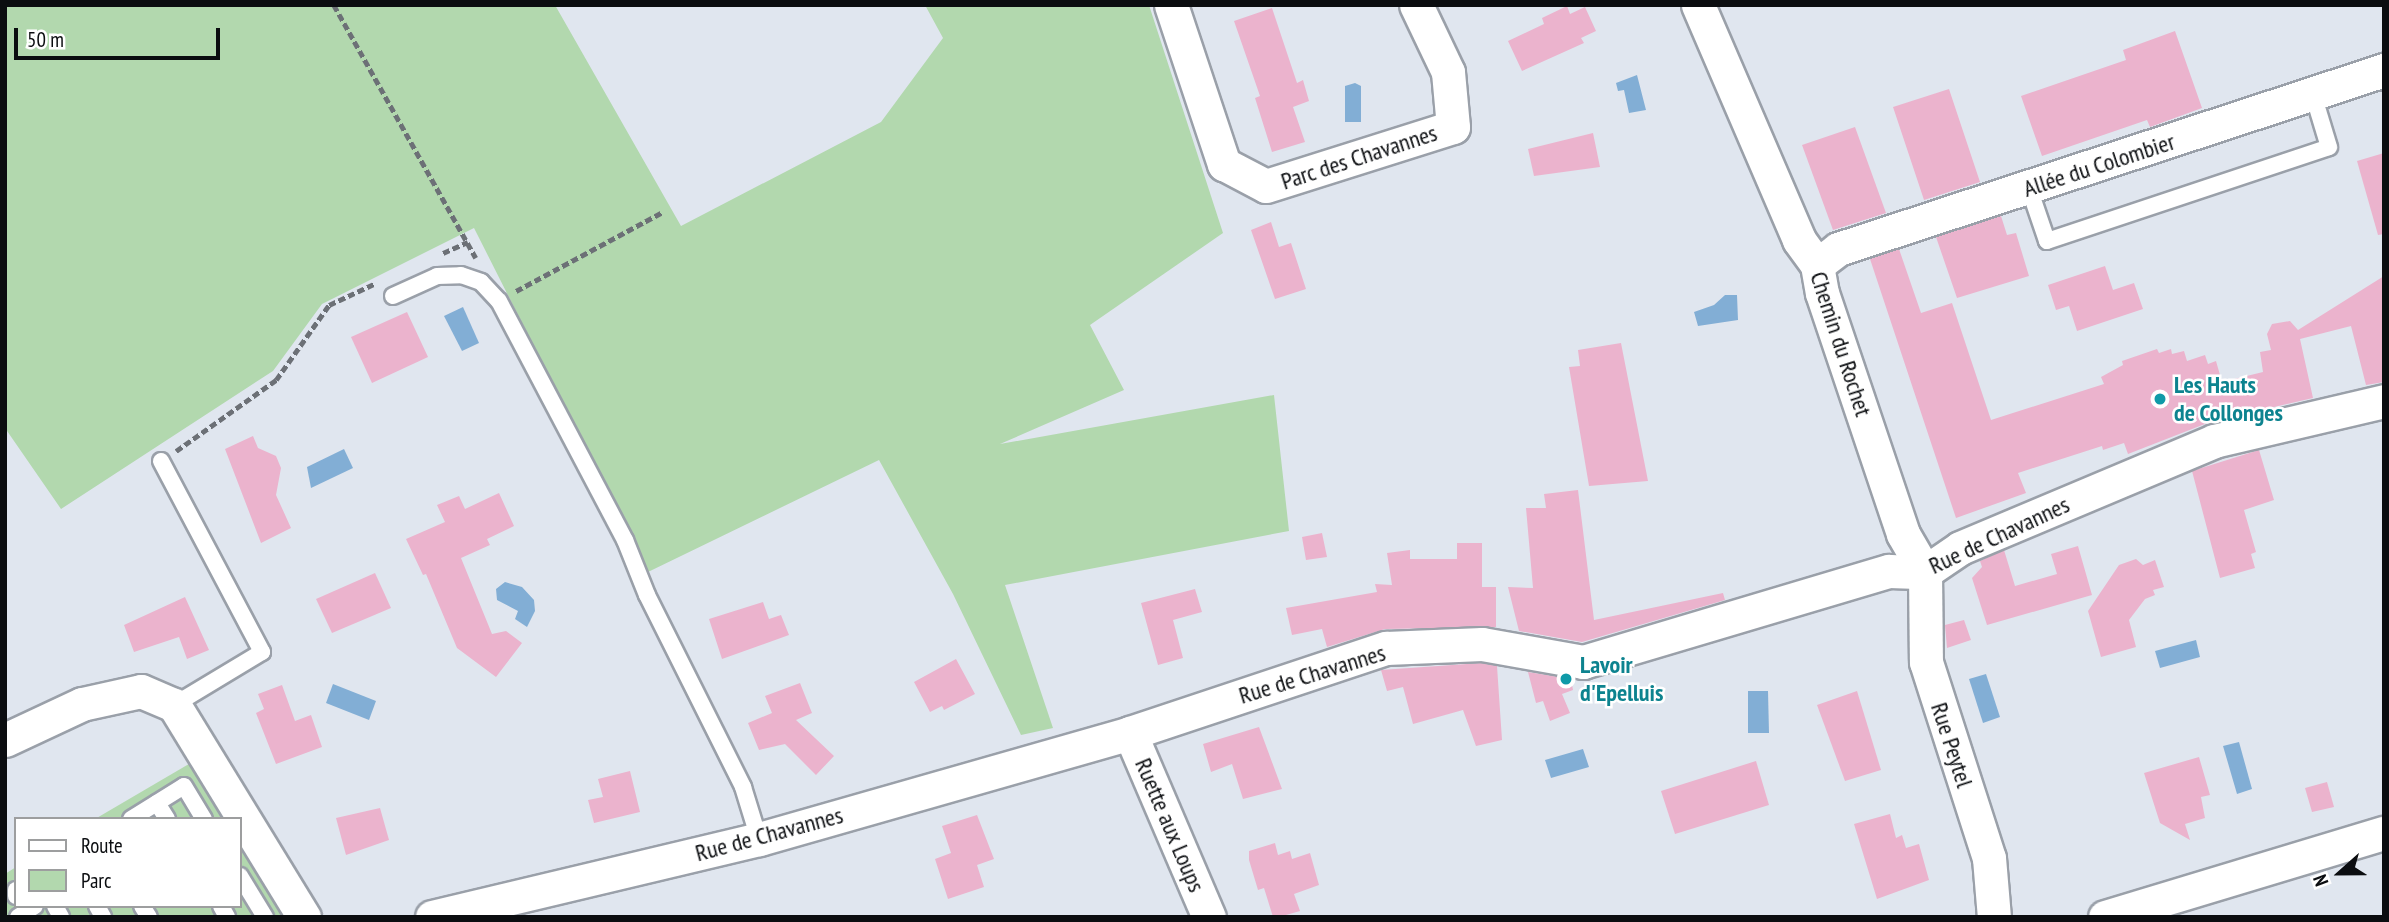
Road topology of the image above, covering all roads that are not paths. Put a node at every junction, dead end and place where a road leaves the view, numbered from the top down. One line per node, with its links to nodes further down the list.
1 (1171, 5): 2 (street, Parc des Chavannes)
2 (1416, 5)
3 (1698, 5): 7 (street, Chemin du Rochet)
4 (2384, 70): 5 (street, Allée du Colombier)
5 (2314, 94): 6 (street, Allée du Colombier); 6 (lane)
6 (2029, 188): 7 (street, Allée du Colombier)
7 (1817, 265): 11 (street, Chemin du Rochet)
8 (393, 296): 20 (lane)
9 (2384, 401): 11 (street, Rue de Chavannes)
10 (161, 461): 12 (lane)
11 (1925, 572): 13 (street, Rue de Chavannes); 26 (street, Rue Peytel)
12 (174, 705): 14 (street); 23 (street)
13 (1130, 733): 20 (street, Rue de Chavannes); 25 (street, Ruette aux Loups)
14 (5, 740)
15 (157, 803): 16 (lane); 17 (lane); 18 (lane)
16 (134, 817)
17 (166, 817)
18 (203, 817)
19 (2384, 833): 27 (street)
20 (759, 839): 24 (street, Rue de Chavannes)
21 (242, 879): 22 (lane)
22 (265, 917)
23 (304, 917)
24 (432, 917)
25 (1209, 917)
26 (1994, 917)
27 (2105, 917)

